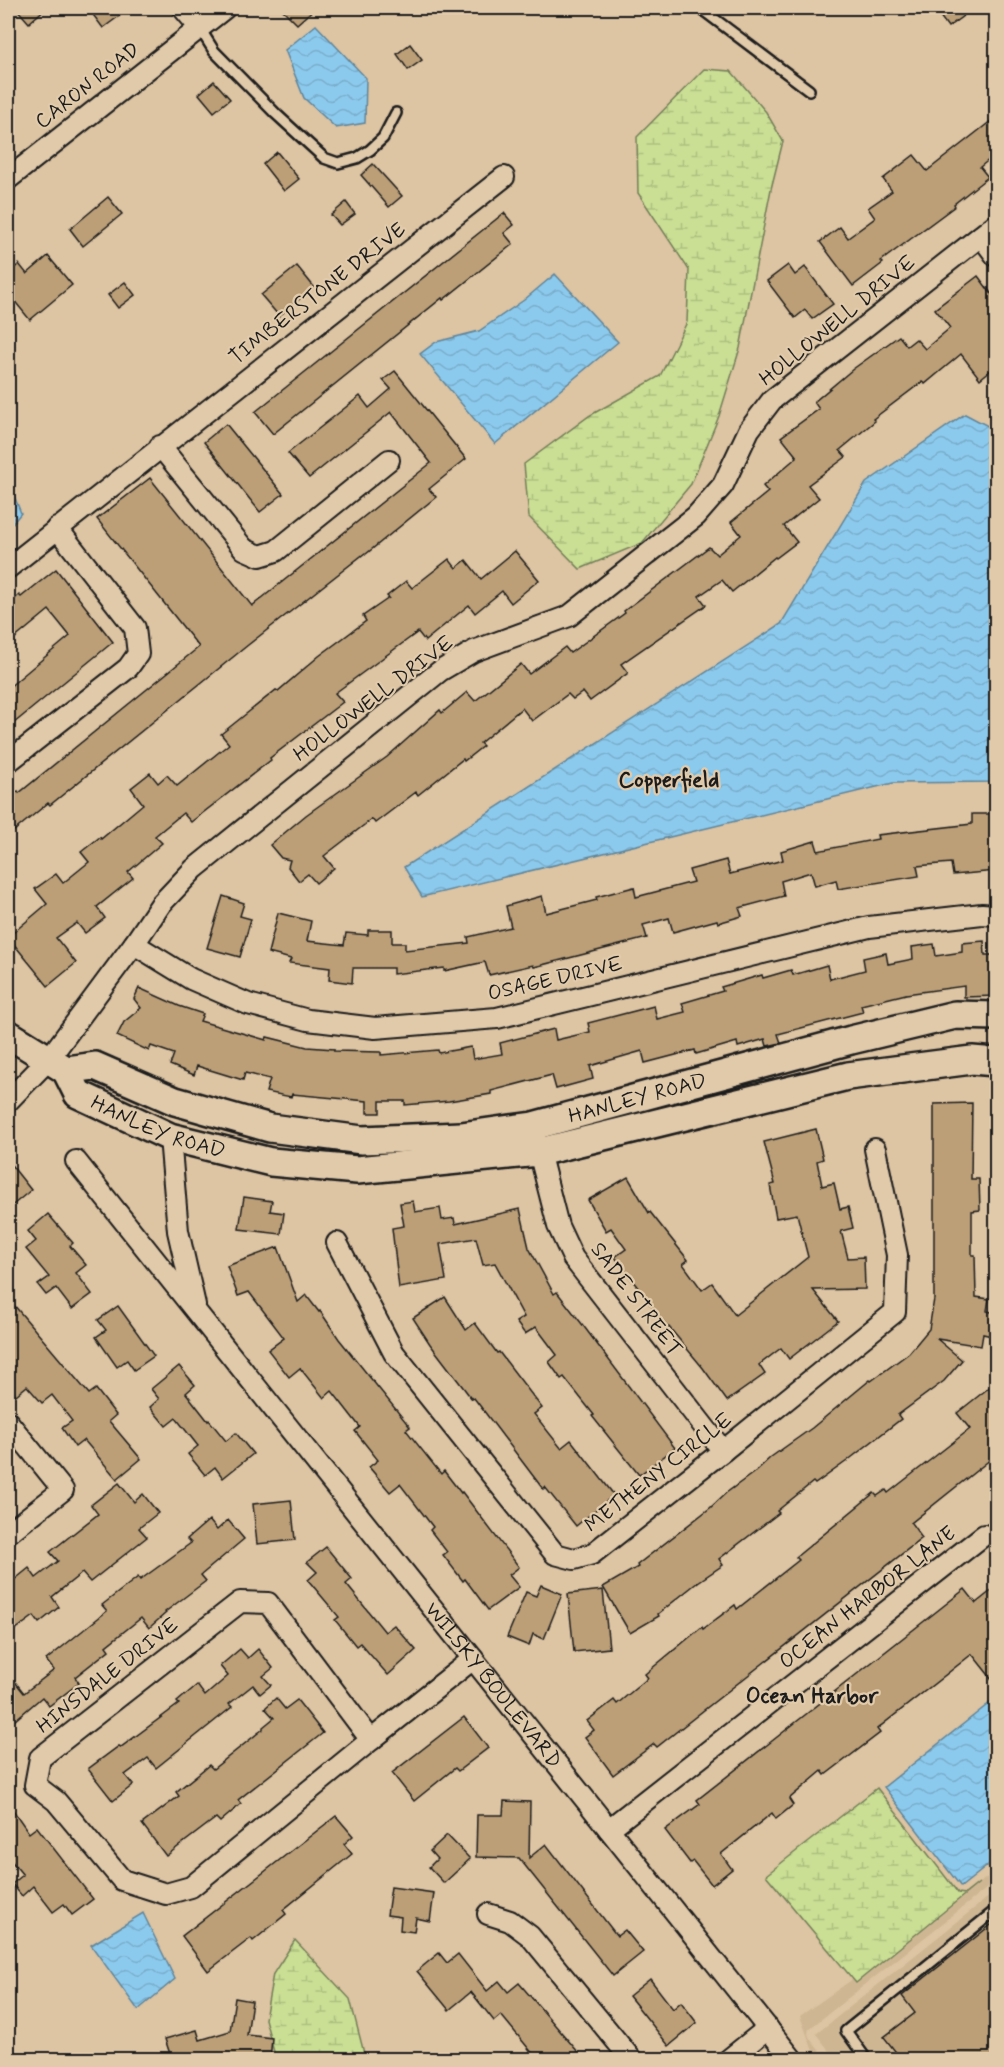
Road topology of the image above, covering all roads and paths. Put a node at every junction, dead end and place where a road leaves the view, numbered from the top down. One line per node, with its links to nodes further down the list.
1 (183, 8): 4 (street)
2 (225, 8): 4 (street, CARON ROAD)
3 (700, 8): 5 (lane)
4 (199, 27): 6 (lane); 8 (street, CARON ROAD)
5 (809, 90)
6 (396, 113)
7 (504, 177): 11 (street, TIMBERSTONE DRIVE)
8 (8, 179)
9 (989, 230): 10 (street); 17 (street, HOLLOWELL DRIVE)
10 (996, 256)
11 (160, 446): 12 (street); 13 (street, TIMBERSTONE DRIVE)
12 (389, 459)
13 (57, 528): 14 (street); 15 (street)
14 (8, 568)
15 (8, 762)
16 (996, 915): 17 (street, OSAGE DRIVE)
17 (134, 944): 21 (street, HOLLOWELL DRIVE)
18 (996, 1016): 23 (main road, HANLEY ROAD)
19 (8, 1034): 21 (main road)
20 (996, 1062): 26 (main road, HANLEY ROAD)
21 (57, 1065): 22 (street, HOLLOWELL DRIVE); 23 (main road, HANLEY ROAD); 24 (main road, HANLEY ROAD)
22 (8, 1101)
23 (533, 1126): 26 (street, SADE STREET)
24 (170, 1137): 26 (main road, HANLEY ROAD); 29 (street, WILSKY BOULEVARD)
25 (875, 1149): 31 (street, METHENY CIRCLE)
26 (539, 1152): 31 (street, SADE STREET)
27 (76, 1161): 29 (street, WILSKY BOULEVARD)
28 (337, 1243): 31 (street, METHENY CIRCLE)
29 (196, 1311): 34 (street, WILSKY BOULEVARD)
30 (8, 1422): 32 (street)
31 (723, 1451)
32 (8, 1533)
33 (984, 1535): 36 (street, OCEAN HARBOR LANE)
34 (473, 1659): 35 (street, HINSDALE DRIVE); 36 (street, WILSKY BOULEVARD)
35 (371, 1740): 35 (street, HINSDALE DRIVE)
36 (609, 1829): 39 (street, WILSKY BOULEVARD)
37 (996, 1910): 43 (lane)
38 (488, 1914): 40 (street)
39 (768, 2028): 41 (street); 42 (street, WILSKY BOULEVARD)
40 (632, 2060)
41 (728, 2060)
42 (793, 2060)
43 (867, 2060)

